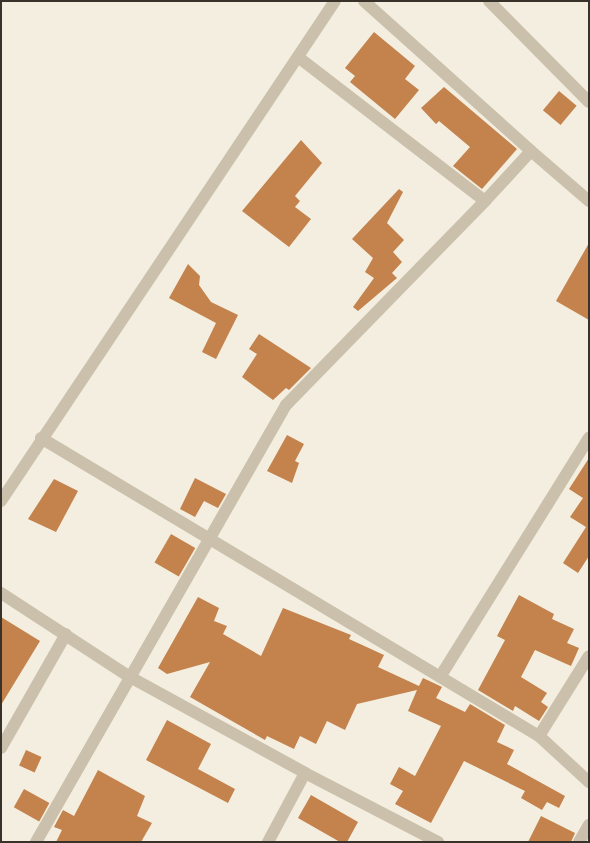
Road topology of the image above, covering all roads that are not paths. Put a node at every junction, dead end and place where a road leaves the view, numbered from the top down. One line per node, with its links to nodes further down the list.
1 (335, 1): 4 (street)
2 (364, 1): 6 (street)
3 (489, 1): 5 (street)
4 (298, 57): 7 (street); 9 (street)
5 (589, 102)
6 (531, 151): 7 (street); 8 (street)
7 (484, 201): 13 (street)
8 (589, 201)
9 (41, 438): 12 (street); 13 (street)
10 (589, 438): 11 (street)
11 (583, 458): 18 (street)
12 (1, 501)
13 (209, 539): 17 (street); 18 (street)
14 (1, 594): 15 (street)
15 (66, 634): 17 (street); 20 (street)
16 (589, 656): 19 (street)
17 (130, 677): 21 (street); 24 (street)
18 (440, 678): 19 (street)
19 (539, 736): 22 (street)
20 (1, 748)
21 (305, 773): 25 (street); 26 (street)
22 (589, 782)
23 (589, 825): 27 (street)
24 (36, 842)
25 (268, 842)
26 (438, 842)
27 (579, 842)

